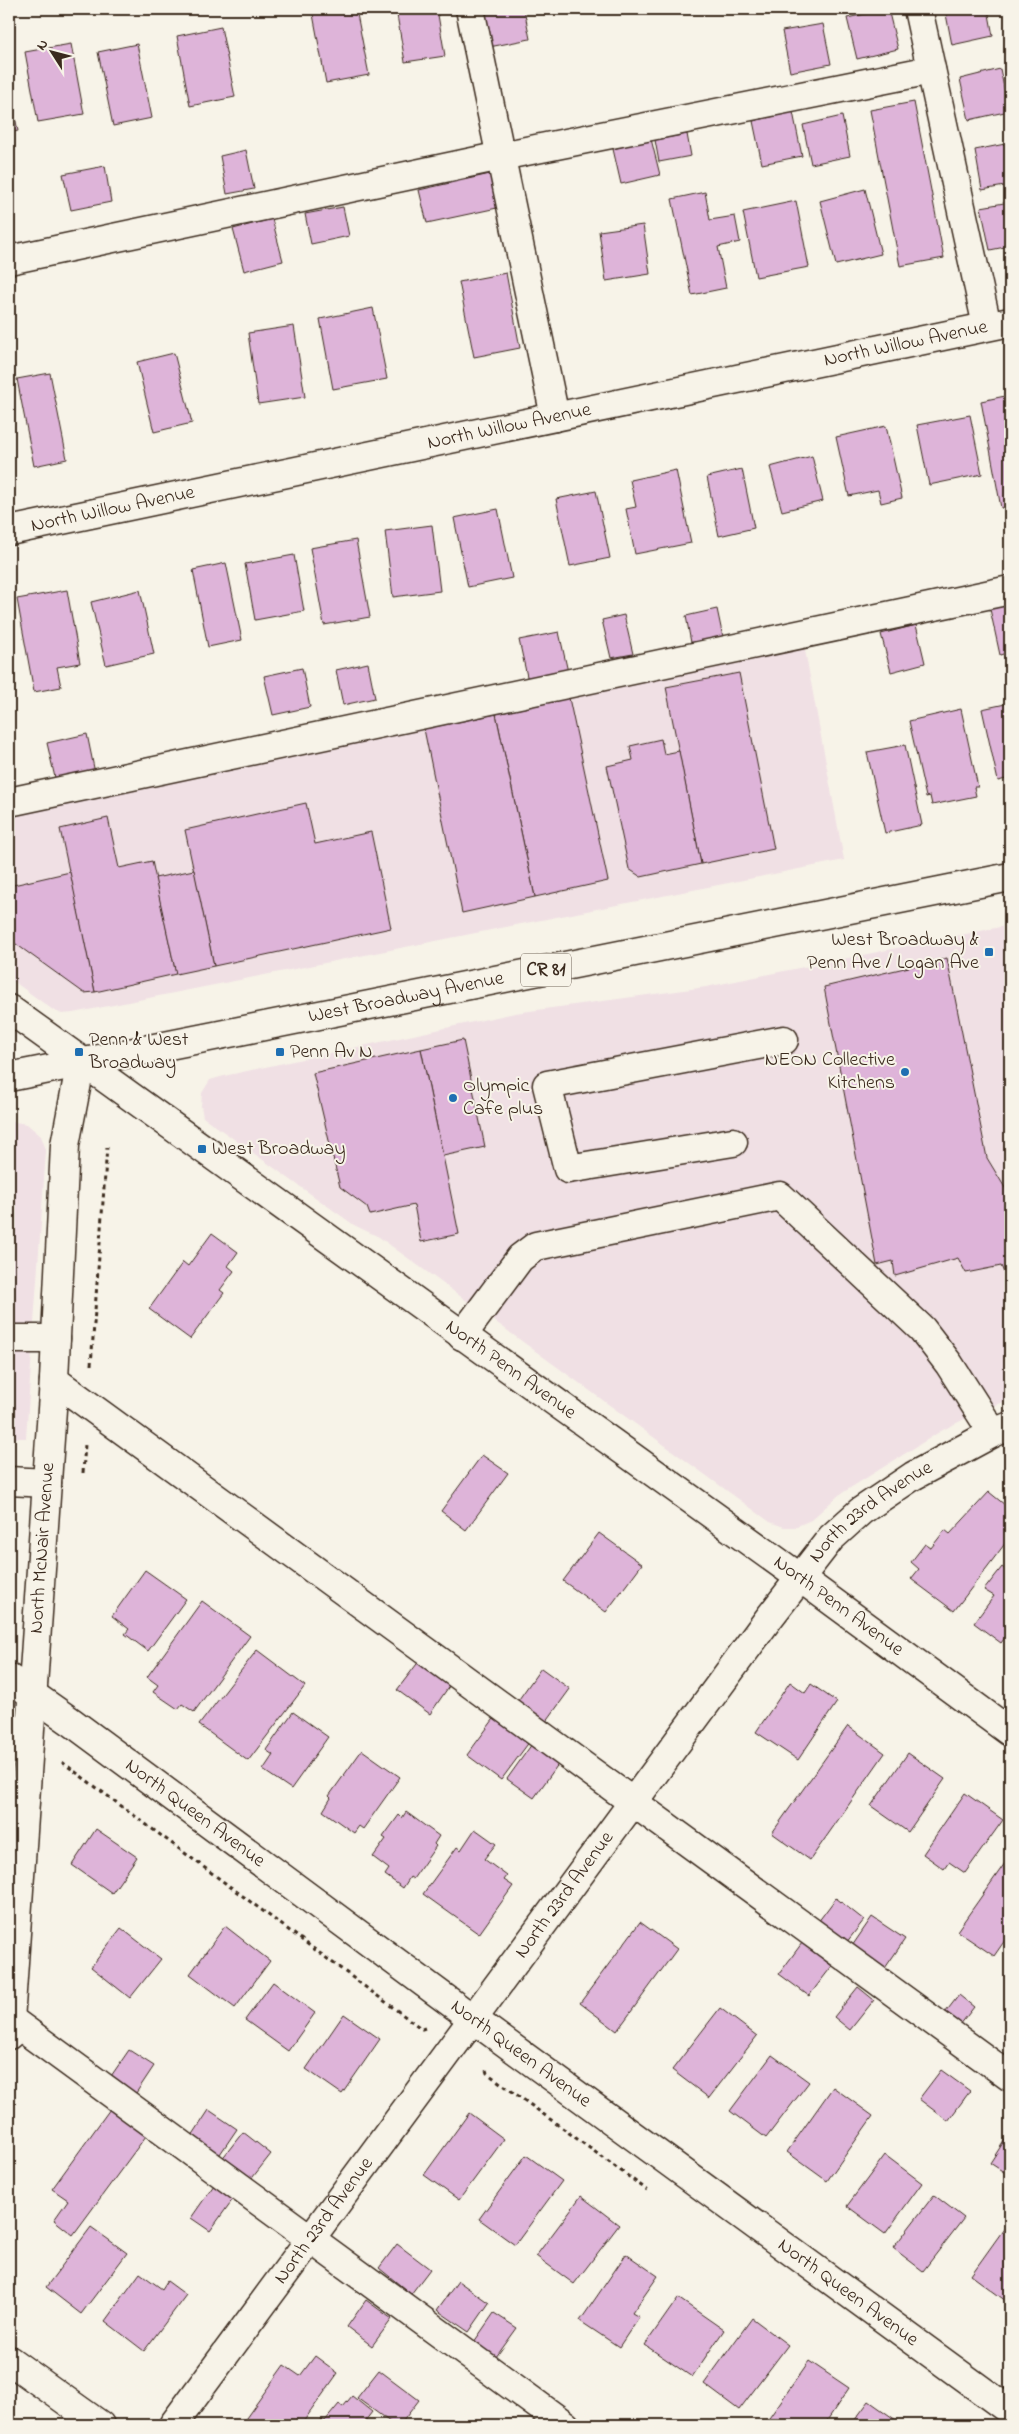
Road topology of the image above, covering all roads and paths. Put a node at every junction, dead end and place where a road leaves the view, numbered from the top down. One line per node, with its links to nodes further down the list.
1 (470, 9): 4 (street)
2 (918, 9): 3 (street)
3 (931, 70): 4 (street); 6 (street)
4 (501, 156): 5 (street); 7 (street)
5 (9, 260)
6 (999, 324): 7 (street, North Willow Avenue)
7 (555, 417): 8 (street, North Willow Avenue)
8 (9, 531)
9 (1010, 590): 10 (street)
10 (9, 802)
11 (1010, 877): 14 (street, West Broadway Avenue / CR 81)
12 (9, 1009): 14 (street, North Penn Avenue)
13 (784, 1040): 16 (street)
14 (81, 1062): 15 (street, West Broadway Avenue / CR 81); 17 (street, North Penn Avenue); 18 (street, North McNair Avenue)
15 (9, 1077)
16 (732, 1142)
17 (462, 1336): 21 (street); 24 (street, North Penn Avenue)
18 (56, 1338): 19 (street); 20 (street, North McNair Avenue)
19 (9, 1339)
20 (54, 1380): 23 (street, North McNair Avenue); 29 (street)
21 (1002, 1430): 24 (street, North 23rd Avenue)
22 (9, 1481): 23 (street)
23 (47, 1483): 26 (street, North McNair Avenue)
24 (799, 1577): 27 (street, North Penn Avenue); 29 (street, North 23rd Avenue)
25 (9, 1678): 26 (street, North Queen Avenue)
26 (33, 1694): 30 (street, North Queen Avenue); 31 (street, North McNair Avenue)
27 (1010, 1732)
28 (60, 1760): 32 (path)
29 (632, 1803): 30 (street, North 23rd Avenue); 33 (street)
30 (473, 2019): 34 (street, North 23rd Avenue); 36 (street, North Queen Avenue)
31 (9, 2027): 34 (street)
32 (428, 2028)
33 (1010, 2077)
34 (310, 2239): 38 (street, North 23rd Avenue); 39 (street)
35 (9, 2360): 37 (street)
36 (1010, 2411)
37 (100, 2425)
38 (172, 2425)
39 (566, 2425)

